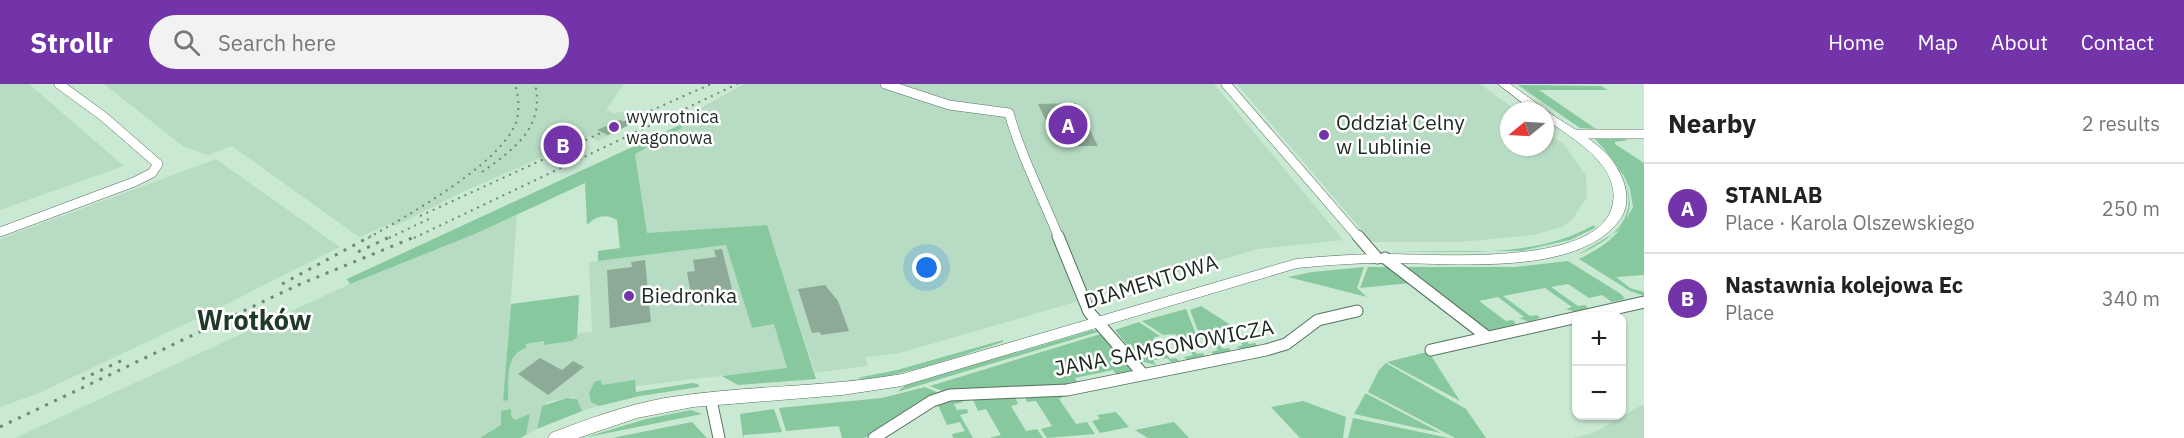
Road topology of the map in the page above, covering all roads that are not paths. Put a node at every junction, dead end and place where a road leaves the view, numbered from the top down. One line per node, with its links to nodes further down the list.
1 (59, 84): 9 (street)
2 (1226, 84): 10 (street)
3 (1503, 84): 5 (street, DIAMENTOWA)
4 (887, 85): 13 (street)
5 (1529, 102)
6 (1554, 120): 7 (street, DIAMENTOWA)
7 (1575, 134): 8 (street); 10 (street, DIAMENTOWA)
8 (1644, 134)
9 (0, 232)
10 (1381, 258): 13 (street, DIAMENTOWA); 14 (street)
11 (1644, 302): 14 (street)
12 (1357, 311): 16 (street, JANA SAMSONOWICZA)
13 (1099, 321): 16 (street); 17 (street, DIAMENTOWA)
14 (1486, 336): 15 (street)
15 (1431, 350)
16 (1142, 374): 20 (street, JANA SAMSONOWICZA)
17 (711, 400): 18 (street, DIAMENTOWA); 19 (street)
18 (558, 438)
19 (719, 438)
20 (874, 438)

